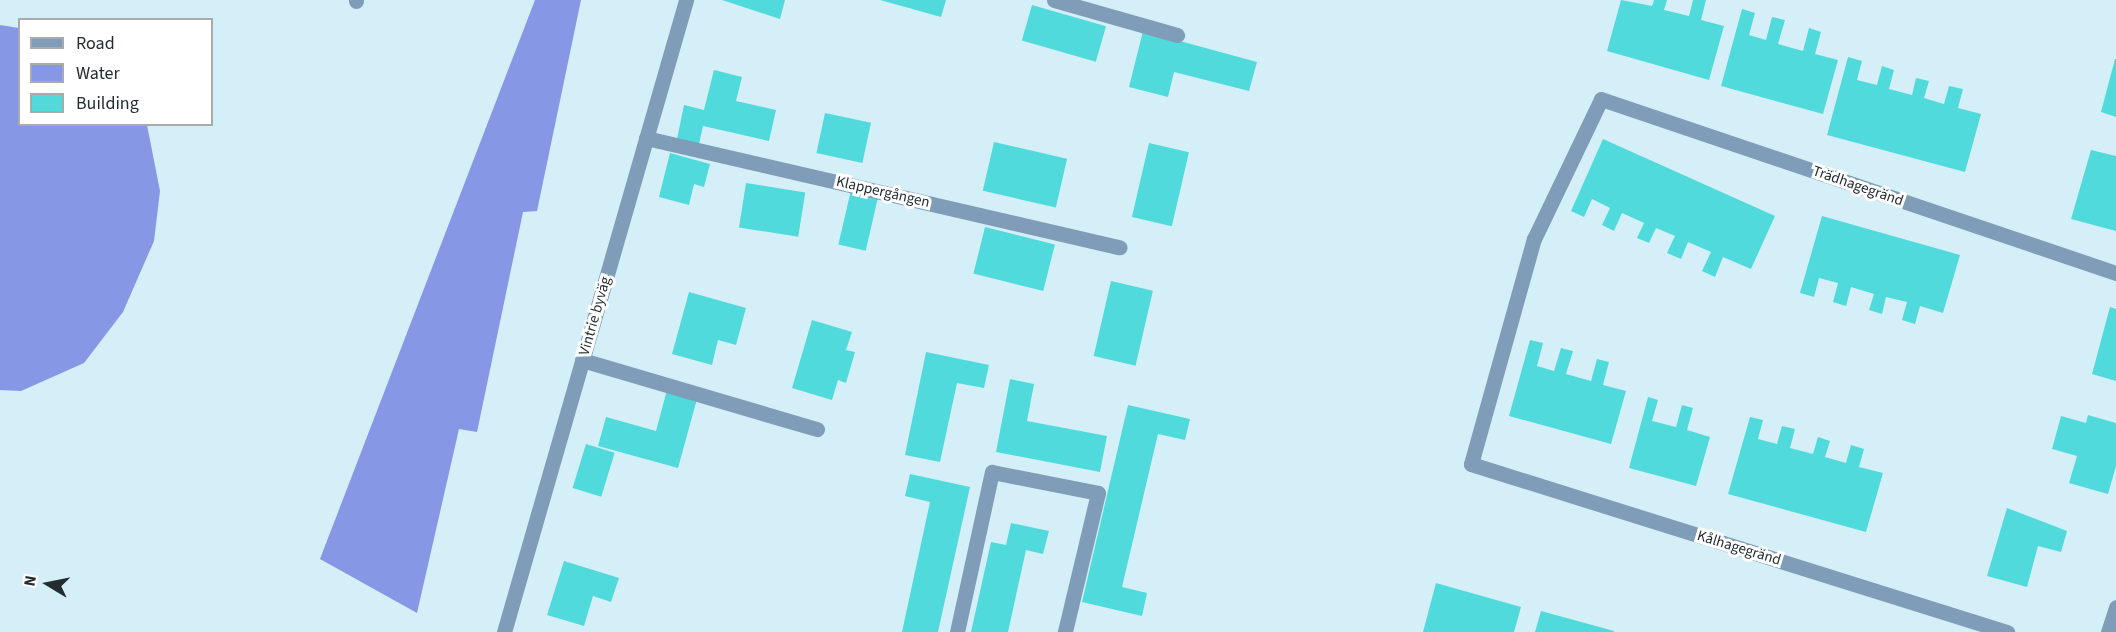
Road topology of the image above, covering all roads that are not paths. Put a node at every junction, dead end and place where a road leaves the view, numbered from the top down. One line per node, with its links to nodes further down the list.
1 (686, 0): 4 (street, Vintrie byväg)
2 (1054, 0): 3 (street)
3 (1177, 35)
4 (646, 138): 5 (street, Klappergången); 7 (street, Vintrie byväg)
5 (1120, 247)
6 (2116, 273): 9 (street, Trädhagegränd)
7 (582, 360): 8 (street); 11 (street, Vintrie byväg)
8 (817, 429)
9 (1471, 464): 14 (street, Kålhagegränd)
10 (2116, 607): 15 (street)
11 (504, 632)
12 (957, 632): 13 (street)
13 (1065, 632)
14 (2007, 632)
15 (2108, 632)

